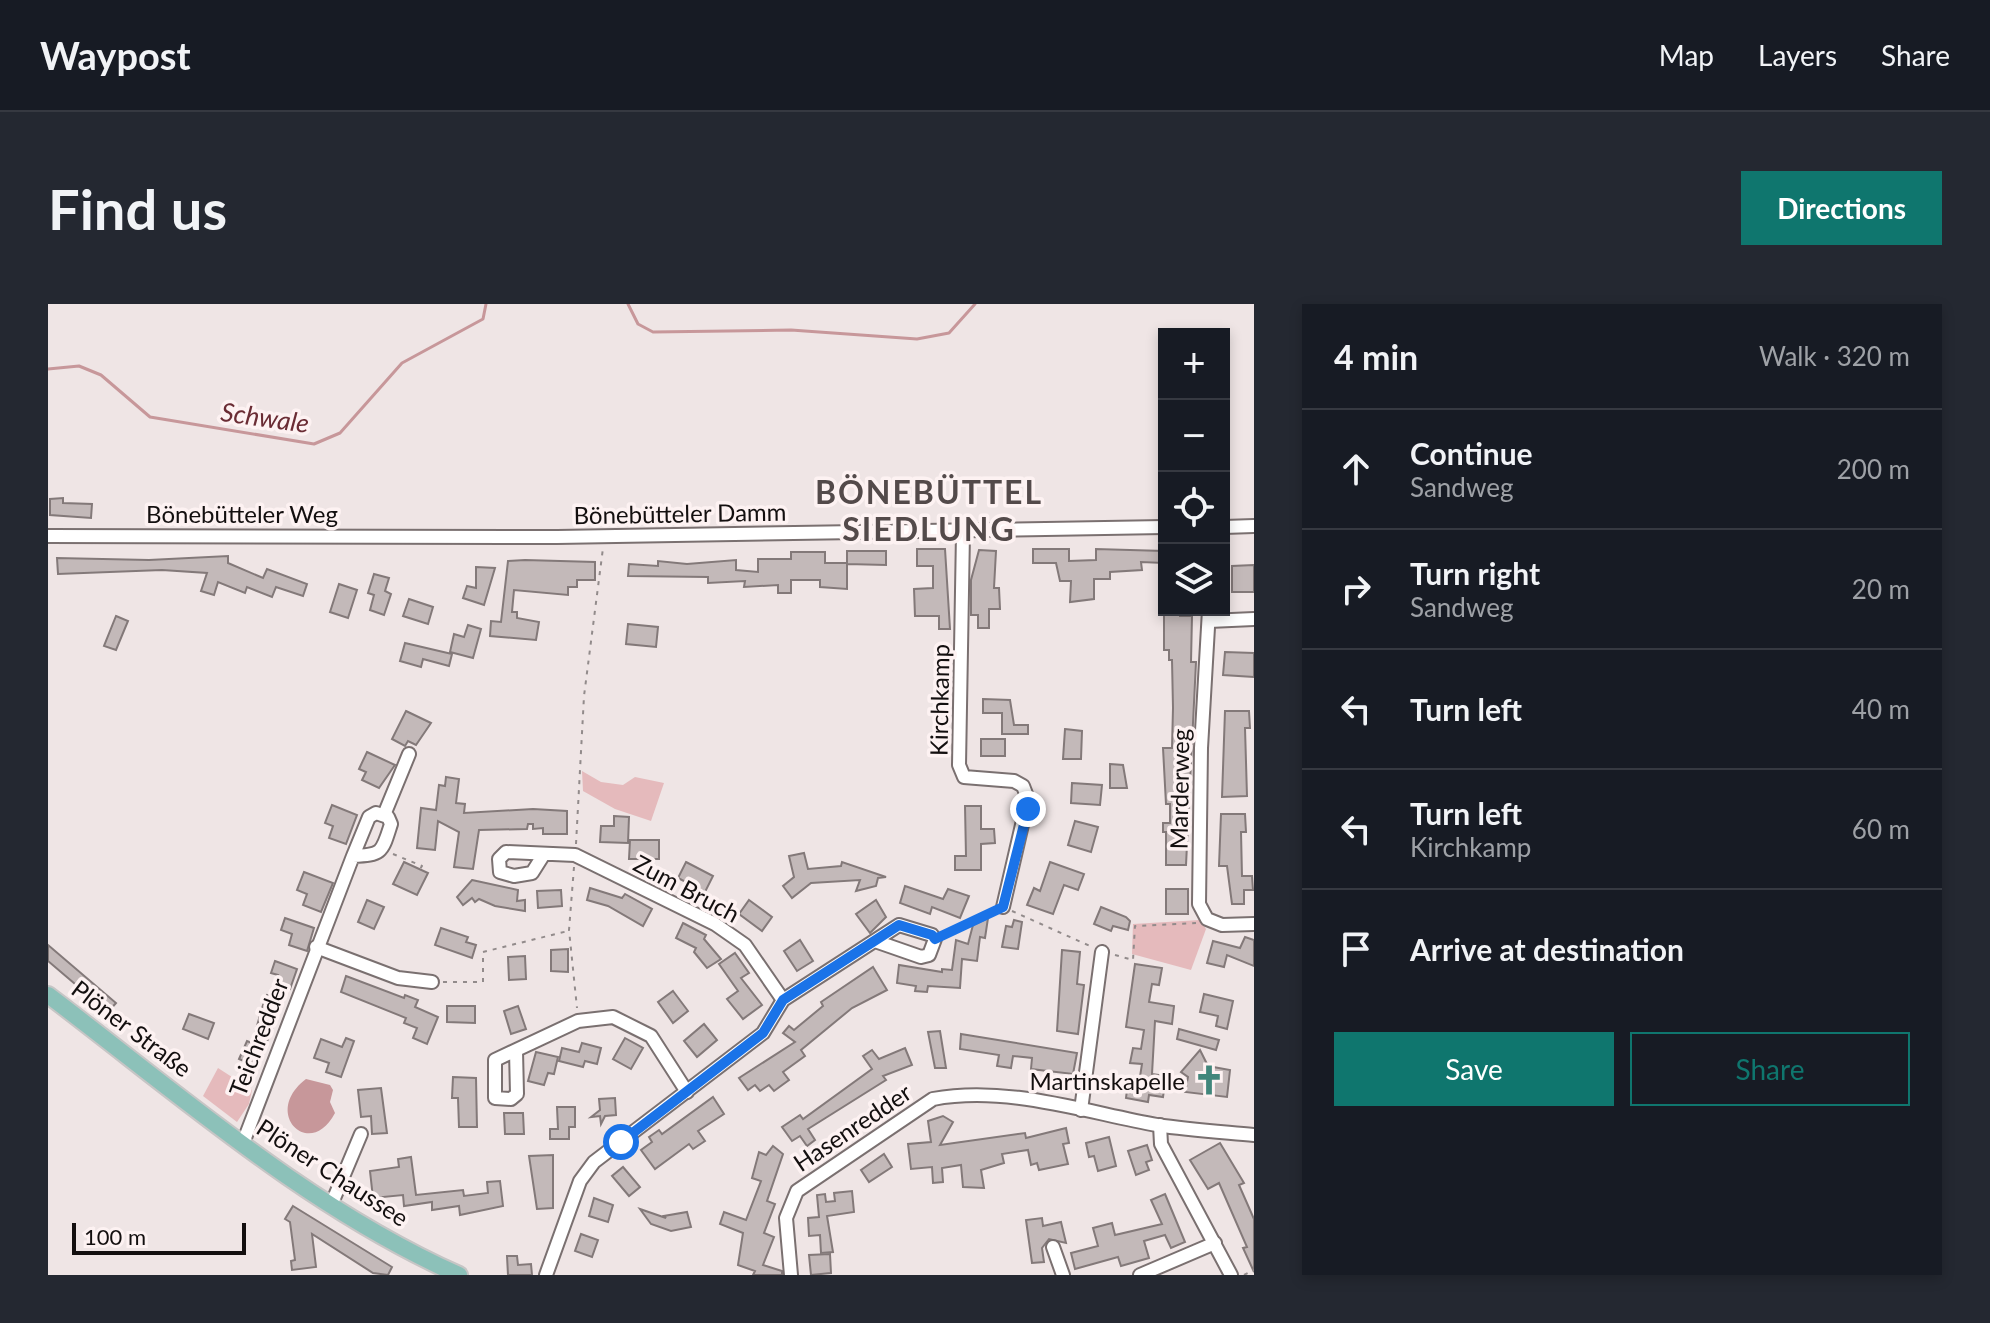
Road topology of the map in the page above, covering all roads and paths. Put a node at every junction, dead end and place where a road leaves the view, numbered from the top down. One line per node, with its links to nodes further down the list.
1 (1254, 526): 3 (street)
2 (1158, 527): 4 (street, Bönebütteler Damm)
3 (1230, 527)
4 (963, 533): 6 (street, Bönebütteler Damm); 18 (street, Kirchkamp)
5 (436, 535): 6 (street, Bönebütteler Damm); 7 (street, Bönebütteler Weg)
6 (605, 535): 15 (path)
7 (48, 536)
8 (1209, 616): 19 (street, Marderweg)
9 (1220, 616): 10 (street)
10 (1254, 619)
11 (409, 754): 12 (street)
12 (384, 815): 13 (street); 16 (street, Teichredder)
13 (383, 849): 16 (street); 17 (path)
14 (544, 854): 15 (street, Zum Bruch)
15 (575, 855): 21 (path); 28 (street, Zum Bruch)
16 (353, 856): 24 (street, Teichredder)
17 (420, 869)
18 (1003, 907): 22 (path); 25 (path)
19 (1207, 919): 20 (street); 25 (path)
20 (1254, 924)
21 (569, 930): 26 (path); 29 (path)
22 (935, 939): 23 (street); 23 (street)
23 (875, 941): 28 (street)
24 (316, 947): 26 (street); 37 (street, Teichredder)
25 (1102, 952): 33 (street)
26 (432, 982)
27 (48, 995): 32 (main road, Plöner Straße)
28 (783, 1000): 31 (street)
29 (578, 1021): 30 (street); 31 (street)
30 (516, 1051)
31 (687, 1092): 43 (street)
32 (187, 1100): 37 (main road, Plöner Chaussee)
33 (1081, 1110): 34 (street, Hasenredder); 44 (street, Hasenredder)
34 (1160, 1125): 36 (street, Hasenredder); 39 (street)
35 (361, 1134): 38 (street)
36 (1254, 1135)
37 (243, 1143): 38 (main road, Plöner Chaussee)
38 (332, 1203): 42 (main road, Plöner Chaussee)
39 (1215, 1243): 46 (street); 47 (street)
40 (1053, 1247): 45 (street)
41 (1254, 1270): 48 (path)
42 (459, 1275)
43 (546, 1275)
44 (791, 1275)
45 (1063, 1275)
46 (1140, 1275)
47 (1231, 1275)
48 (1243, 1275)

